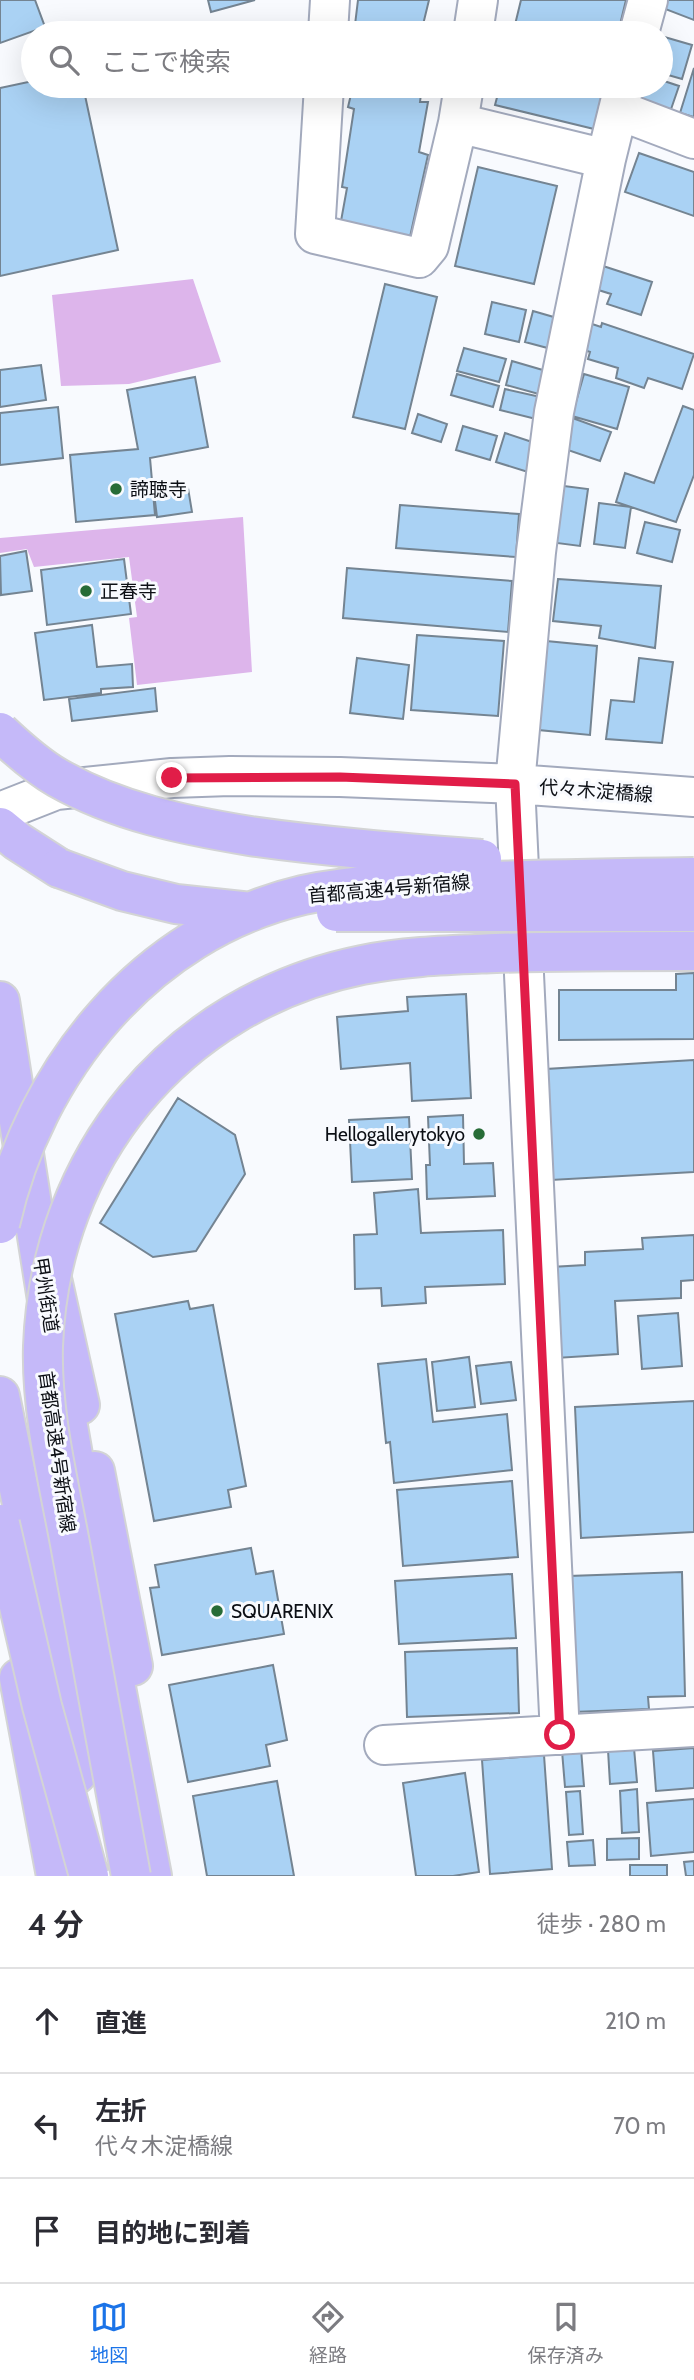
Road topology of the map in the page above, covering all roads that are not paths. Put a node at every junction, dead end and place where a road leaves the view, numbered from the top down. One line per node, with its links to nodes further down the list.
1 (330, 0): 4 (street)
2 (478, 0): 5 (street)
3 (648, 0): 6 (street)
4 (329, 21)
5 (475, 21)
6 (642, 21)
7 (323, 98): 10 (street)
8 (462, 98): 10 (street)
9 (621, 98): 11 (street); 12 (street)
10 (457, 123): 12 (street)
11 (694, 139)
12 (606, 159): 14 (street)
13 (0, 732): 18 (highway, bridge)
14 (515, 784): 15 (street, 代々木淀橋線); 16 (street, 代々木淀橋線); 30 (street)
15 (694, 797)
16 (0, 812)
17 (0, 827): 19 (highway, bridge)
18 (694, 876): 23 (highway, 首都高速4号新宿線, bridge)
19 (694, 912)
20 (694, 951): 36 (highway, 首都高速4号新宿線, bridge)
21 (0, 1001): 22 (highway, 甲州街道)
22 (17, 1120): 37 (highway, 甲州街道); 38 (highway)
23 (0, 1224)
24 (0, 1396): 35 (highway, 首都高速4号新宿線)
25 (0, 1471): 33 (highway)
26 (0, 1524): 34 (highway, bridge)
27 (0, 1574): 28 (highway)
28 (4, 1615): 32 (highway)
29 (694, 1727): 30 (street)
30 (560, 1735): 31 (street)
31 (384, 1745)
32 (56, 1876)
33 (78, 1876)
34 (89, 1876)
35 (96, 1876)
36 (131, 1876)
37 (152, 1876)
38 (174, 1876)

